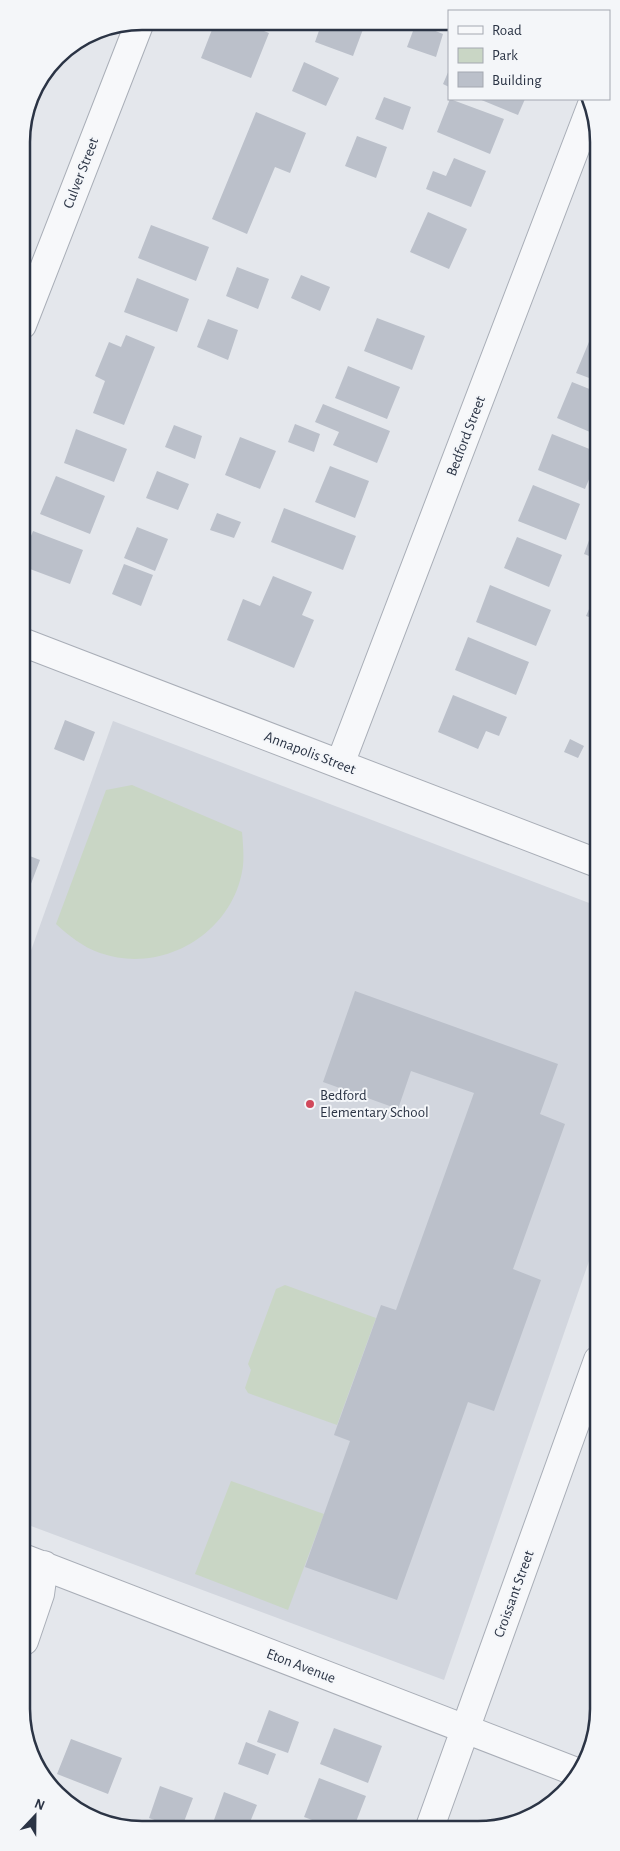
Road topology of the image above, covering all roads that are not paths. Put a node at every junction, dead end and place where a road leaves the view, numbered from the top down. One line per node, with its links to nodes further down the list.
1 (137, 30): 3 (street, Culver Street)
2 (587, 117): 5 (street, Bedford Street)
3 (30, 304)
4 (30, 645): 5 (street, Annapolis Street)
5 (340, 764): 6 (street, Annapolis Street)
6 (590, 860)
7 (590, 1382): 10 (street, Croissant Street)
8 (34, 1562): 9 (street); 10 (street, Eton Avenue)
9 (30, 1624)
10 (465, 1729): 11 (street, Eton Avenue); 12 (street, Croissant Street)
11 (572, 1770)
12 (432, 1821)

